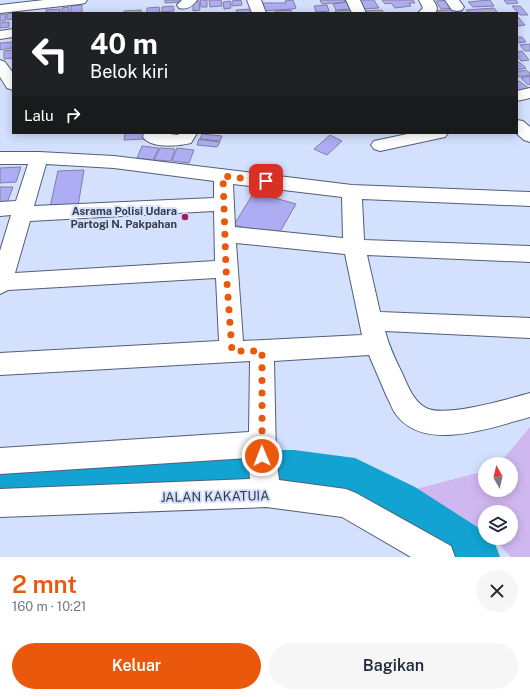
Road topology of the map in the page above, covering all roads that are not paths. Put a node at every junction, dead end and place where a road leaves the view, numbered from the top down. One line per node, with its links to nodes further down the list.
1 (80, 0): 5 (street)
2 (254, 0): 6 (street)
3 (353, 0): 7 (street)
4 (426, 0): 8 (street)
5 (0, 9)
6 (259, 12)
7 (359, 12)
8 (427, 12)
9 (12, 33): 10 (street)
10 (0, 35)
11 (12, 63): 12 (street)
12 (0, 65): 13 (street)
13 (12, 84)
14 (530, 93): 15 (street)
15 (518, 96)
16 (153, 134): 17 (street)
17 (188, 134)
18 (434, 134): 19 (street)
19 (380, 145)
20 (0, 158): 21 (street)
21 (39, 158): 22 (street); 27 (street)
22 (223, 176): 23 (street); 25 (street)
23 (352, 192): 24 (street); 29 (street)
24 (530, 199)
25 (224, 204): 27 (street); 28 (street)
26 (0, 209): 27 (street)
27 (22, 211): 32 (street)
28 (225, 234): 29 (street); 31 (street)
29 (354, 247): 30 (street); 34 (street)
30 (530, 254)
31 (226, 269): 32 (street); 35 (street)
32 (0, 284)
33 (530, 328): 34 (street)
34 (374, 332): 36 (street); 38 (street)
35 (232, 351): 36 (street); 37 (street)
36 (262, 351): 39 (street)
37 (0, 364)
38 (530, 405)
39 (262, 450): 40 (street); 41 (street)
40 (0, 461)
41 (266, 489): 42 (street, JALAN KAKATUIA); 43 (street, JALAN KAKATUIA)
42 (0, 503)
43 (440, 557)

